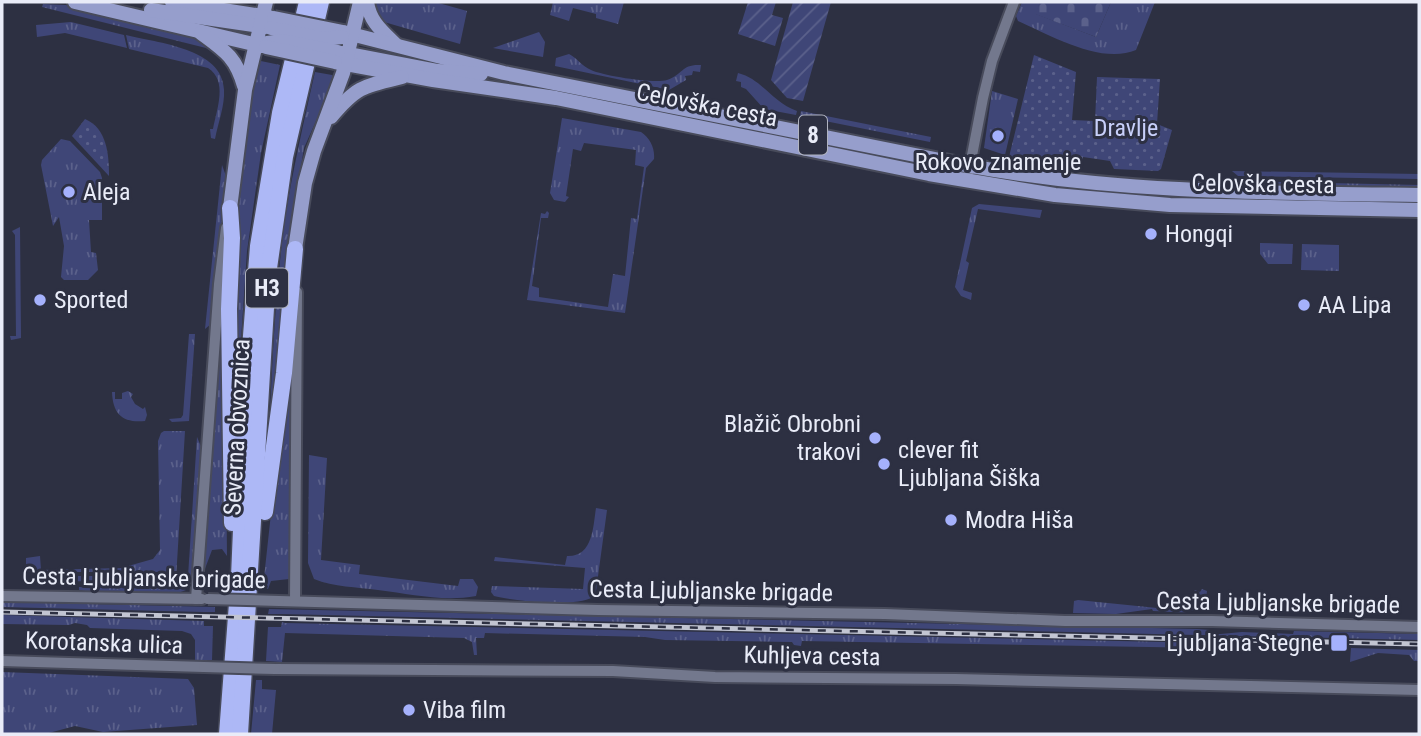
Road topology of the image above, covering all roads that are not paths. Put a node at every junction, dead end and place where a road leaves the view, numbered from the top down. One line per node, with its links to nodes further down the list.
1 (75, 2): 10 (main road, Celovška cesta)
2 (172, 2): 9 (main road, Celovška cesta)
3 (242, 2): 9 (main road)
4 (307, 2): 25 (highway, Severna obvoznica / H3)
5 (321, 2): 25 (highway, Severna obvoznica / H3)
6 (360, 2): 13 (main road)
7 (367, 2): 14 (main road)
8 (1014, 2): 20 (street)
9 (221, 8): 12 (main road, Celovška cesta)
10 (130, 14): 11 (main road, Celovška cesta); 12 (main road)
11 (194, 28): 12 (main road, Celovška cesta); 18 (main road)
12 (263, 32): 13 (main road, Celovška cesta, bridge); 15 (main road, Celovška cesta, bridge); 18 (main road)
13 (348, 33): 14 (main road, Celovška cesta / 8); 15 (main road)
14 (397, 46): 16 (main road, Celovška cesta / 8)
15 (342, 58): 16 (main road); 17 (main road, Celovška cesta / 8); 19 (main road)
16 (504, 73): 20 (main road, Celovška cesta / 8)
17 (407, 75): 19 (main road); 20 (main road, Celovška cesta / 8)
18 (244, 90): 22 (main road)
19 (323, 127): 24 (main road)
20 (969, 173): 21 (main road, Celovška cesta / 8); 23 (main road, Celovška cesta / 8)
21 (1419, 195)
22 (230, 208): 25 (highway); 27 (street)
23 (1419, 210)
24 (296, 248): 25 (highway); 28 (street)
25 (245, 578): 33 (highway, Severna obvoznica / H3); 34 (highway, Severna obvoznica / H3)
26 (2, 596): 27 (street, Cesta Ljubljanske brigade)
27 (202, 599): 28 (street, Cesta Ljubljanske brigade, bridge)
28 (295, 601): 29 (street, Cesta Ljubljanske brigade)
29 (1419, 627)
30 (2, 661): 31 (street, Korotanska ulica)
31 (204, 667): 32 (street, Kuhljeva cesta, bridge)
32 (1419, 690)
33 (227, 734)
34 (240, 734)

